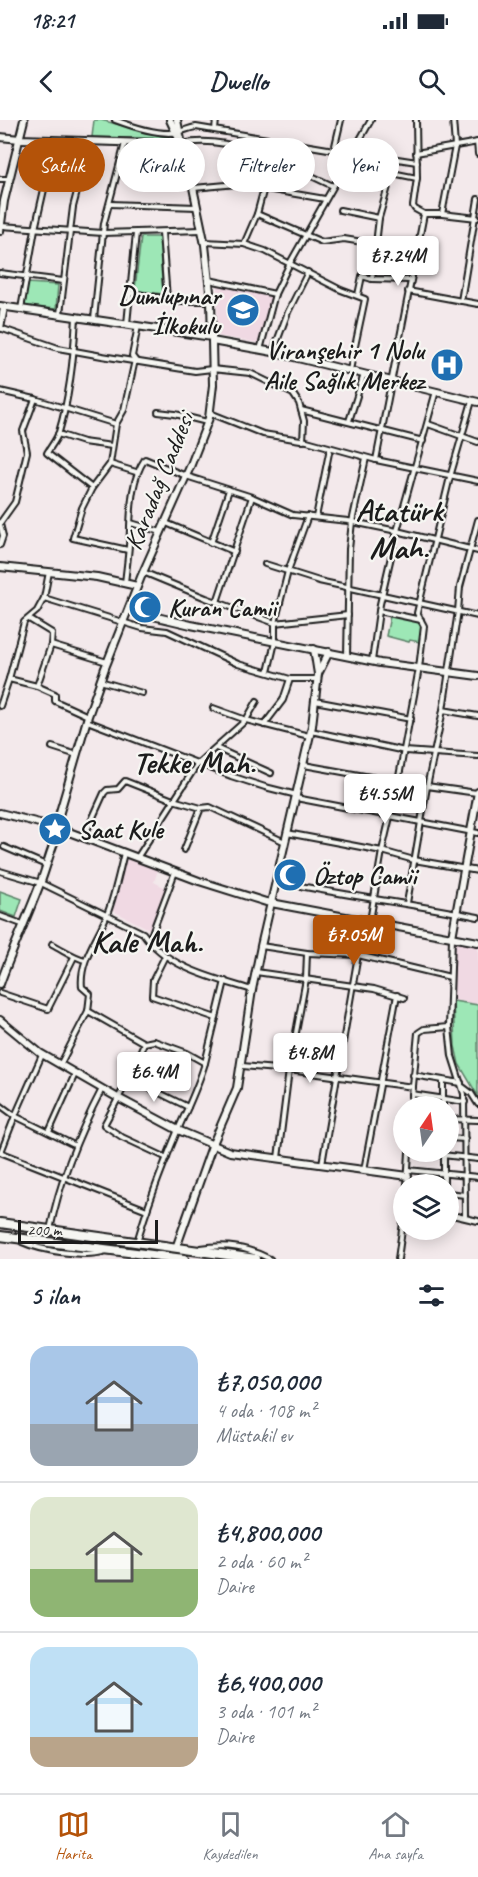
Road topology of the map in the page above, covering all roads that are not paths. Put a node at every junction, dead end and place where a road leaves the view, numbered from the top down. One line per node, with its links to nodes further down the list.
1 (24, 120): 13 (street)
2 (116, 120): 11 (street)
3 (170, 120): 11 (street)
4 (177, 120): 11 (street)
5 (216, 120): 10 (street)
6 (341, 120): 15 (street)
7 (371, 120): 16 (street)
8 (416, 120): 23 (street)
9 (453, 120): 21 (street)
10 (215, 130): 11 (street); 22 (street)
11 (178, 132): 14 (street, Karadağ Caddesi)
12 (0, 137): 17 (street)
13 (20, 138)
14 (180, 138)
15 (337, 138)
16 (360, 138)
17 (18, 139)
18 (205, 142): 32 (street)
19 (477, 142): 21 (street); 24 (street)
20 (18, 146): 31 (street)
21 (455, 146): 23 (street); 47 (street)
22 (327, 149)
23 (416, 153): 26 (street)
24 (478, 154)
25 (399, 159): 26 (street)
26 (417, 162): 29 (street)
27 (399, 174): 29 (street)
28 (117, 175): 42 (street)
29 (417, 178): 46 (street)
30 (0, 179): 31 (street)
31 (9, 179): 50 (street)
32 (327, 183)
33 (44, 192): 51 (street)
34 (77, 192): 53 (street)
35 (194, 192): 43 (street, Karadağ Caddesi)
36 (263, 192): 45 (street)
37 (284, 192): 41 (street)
38 (329, 192): 41 (street)
39 (387, 192): 48 (street)
40 (478, 199): 49 (street)
41 (324, 200): 57 (street)
42 (110, 204): 43 (street); 55 (street)
43 (197, 207): 52 (street, Karadağ Caddesi)
44 (340, 210): 48 (street)
45 (256, 214): 57 (street); 59 (street)
46 (424, 214): 47 (street); 67 (street)
47 (442, 214): 49 (street)
48 (379, 218): 60 (street)
49 (477, 218): 75 (street)
50 (0, 229): 51 (street)
51 (35, 229): 53 (street); 64 (street)
52 (202, 230): 54 (street); 58 (street, Karadağ Caddesi)
53 (69, 232): 55 (street); 68 (street)
54 (162, 232): 56 (street); 73 (street)
55 (103, 233): 56 (street); 81 (street)
56 (136, 233): 70 (street)
57 (306, 236): 60 (street); 61 (street)
58 (204, 242): 59 (street); 66 (street, Karadağ Caddesi)
59 (244, 244): 61 (street)
60 (375, 244): 65 (street)
61 (290, 263): 62 (street); 71 (street)
62 (308, 272): 72 (street); 88 (street)
63 (0, 273): 64 (street)
64 (26, 277): 68 (street); 78 (street)
65 (372, 279): 67 (street); 72 (street)
66 (209, 280): 71 (street); 74 (street, Karadağ Caddesi)
67 (410, 280): 69 (street)
68 (63, 281): 79 (street)
69 (408, 291): 75 (street); 93 (street)
70 (131, 293): 73 (street); 82 (street)
71 (275, 294): 86 (street)
72 (358, 295): 91 (street)
73 (167, 298): 74 (street)
74 (211, 301): 85 (street, Karadağ Caddesi)
75 (461, 301): 76 (street)
76 (478, 304)
77 (2, 307): 78 (street); 84 (street)
78 (21, 309): 79 (street)
79 (60, 314): 80 (street)
80 (76, 316): 81 (street); 87 (street)
81 (94, 319): 82 (street)
82 (127, 324): 83 (street)
83 (138, 325): 85 (street); 89 (street)
84 (0, 328): 87 (street)
85 (212, 339): 86 (street); 90 (street, Karadağ Caddesi)
86 (260, 350): 88 (street)
87 (75, 351): 89 (street); 98 (street)
88 (273, 352): 91 (street)
89 (135, 360): 90 (street); 104 (street)
90 (212, 369): 99 (street); 101 (street, Karadağ Caddesi)
91 (350, 370): 92 (street)
92 (364, 373): 93 (street); 102 (street)
93 (392, 379): 95 (street); 106 (street)
94 (0, 391): 96 (street)
95 (436, 391): 97 (street); 105 (street)
96 (35, 399): 98 (street); 130 (street)
97 (475, 401): 108 (street)
98 (64, 408): 104 (street); 107 (street)
99 (301, 410): 102 (street); 109 (street)
100 (158, 412): 103 (street)
101 (209, 413): 103 (street, Karadağ Caddesi); 109 (street)
102 (349, 421): 106 (street)
103 (207, 422): 119 (street, Karadağ Caddesi)
104 (116, 424): 112 (street)
105 (428, 424): 108 (street); 110 (street)
106 (381, 429): 110 (street); 115 (street)
107 (58, 435): 112 (street); 122 (street)
108 (463, 435): 111 (street); 120 (street)
109 (303, 441): 113 (street)
110 (423, 441): 117 (street)
111 (478, 442)
112 (112, 446): 116 (street)
113 (330, 448): 114 (street); 126 (street)
114 (366, 458): 115 (street); 129 (street)
115 (376, 460): 117 (street)
116 (110, 464): 118 (street); 122 (street)
117 (414, 469): 120 (street); 132 (street)
118 (136, 472): 119 (street); 131 (street)
119 (186, 476): 123 (street); 128 (street, Karadağ Caddesi)
120 (450, 477): 121 (street); 134 (street)
121 (478, 481)
122 (92, 488): 138 (street)
123 (229, 490): 124 (street); 135 (street)
124 (252, 497): 125 (street); 140 (street)
125 (308, 516): 126 (street); 144 (street)
126 (316, 517): 129 (street)
127 (478, 520): 137 (street)
128 (165, 522): 133 (street, Karadağ Caddesi); 135 (street)
129 (352, 522): 132 (street); 148 (street)
130 (0, 523): 136 (street)
131 (131, 523): 133 (street); 138 (street)
132 (397, 531): 134 (street); 149 (street)
133 (161, 532): 145 (street, Karadağ Caddesi)
134 (434, 540): 137 (street); 152 (street)
135 (211, 543): 140 (street)
136 (0, 545)
137 (470, 549): 139 (street); 155 (street)
138 (128, 550): 146 (street)
139 (478, 551)
140 (235, 552): 151 (street)
141 (265, 564): 144 (street)
142 (0, 567): 143 (street)
143 (49, 571): 146 (street); 150 (street)
144 (288, 571): 148 (street); 162 (street)
145 (143, 572): 147 (street, Karadağ Caddesi); 151 (street)
146 (125, 583): 147 (street)
147 (137, 586): 153 (street, Karadağ Caddesi)
148 (348, 587): 149 (street); 156 (street)
149 (382, 594): 152 (street); 154 (street)
150 (44, 598): 159 (street); 161 (street)
151 (217, 602): 162 (street)
152 (420, 602): 155 (street); 160 (street)
153 (129, 608): 158 (street); 161 (street, Karadağ Caddesi)
154 (379, 611): 160 (street); 169 (street)
155 (458, 611): 157 (street); 172 (street)
156 (348, 615): 162 (street); 168 (street)
157 (478, 616)
158 (158, 617): 163 (street); 164 (street)
159 (29, 618): 165 (street); 176 (street)
160 (421, 620): 171 (street)
161 (123, 622): 163 (street); 170 (street, Karadağ Caddesi)
162 (275, 623): 164 (street)
163 (156, 629): 173 (street)
164 (275, 642): 166 (street); 173 (street)
165 (51, 645): 170 (street); 179 (street)
166 (314, 650): 167 (street); 175 (street)
167 (329, 652): 168 (street); 175 (street)
168 (347, 656): 169 (street)
169 (372, 661): 171 (street)
170 (107, 662): 178 (street, Karadağ Caddesi)
171 (419, 668): 172 (street); 188 (street)
172 (448, 671): 174 (street); 185 (street)
173 (268, 672): 177 (street)
174 (478, 676)
175 (317, 677): 177 (street); 181 (street)
176 (9, 679): 179 (street); 183 (street)
177 (290, 679): 190 (street)
178 (100, 681): 180 (street); 187 (street, Karadağ Caddesi)
179 (37, 686): 187 (street)
180 (142, 693)
181 (315, 700): 188 (street); 191 (street)
182 (257, 701): 189 (street)
183 (0, 706)
184 (213, 708): 189 (street)
185 (443, 710): 186 (street); 195 (street)
186 (478, 716)
187 (87, 718): 196 (street, Karadağ Caddesi); 198 (street)
188 (411, 719): 194 (street)
189 (246, 720): 190 (street); 193 (street)
190 (264, 725): 191 (street)
191 (310, 734): 194 (street); 199 (street)
192 (52, 747): 196 (street)
193 (216, 748): 198 (street); 200 (street)
194 (405, 750): 195 (street); 201 (street)
195 (435, 752): 197 (street); 202 (street)
196 (78, 755): 210 (street, Karadağ Caddesi)
197 (478, 756)
198 (198, 763): 204 (street); 205 (street)
199 (304, 765): 201 (street); 204 (street)
200 (271, 773)
201 (398, 782): 202 (street); 208 (street)
202 (427, 787): 203 (street); 209 (street)
203 (478, 793): 211 (street)
204 (297, 796): 208 (street); 212 (street)
205 (173, 800): 206 (street); 214 (street); 220 (street)
206 (201, 808): 215 (street); 217 (street)
207 (0, 813): 210 (street)
208 (389, 815): 209 (street); 218 (street)
209 (421, 822): 211 (street); 221 (street)
210 (56, 828): 214 (street); 222 (street, Karadağ Caddesi)
211 (470, 832): 213 (street); 223 (street)
212 (287, 833): 215 (street); 218 (street)
213 (478, 833)
214 (84, 837): 219 (street)
215 (285, 842): 227 (street)
216 (4, 847): 222 (street)
217 (184, 850)
218 (382, 851): 221 (street); 229 (street)
219 (124, 853): 220 (street); 233 (street)
220 (137, 858): 226 (street)
221 (414, 860): 223 (street); 231 (street)
222 (46, 865): 228 (street, Karadağ Caddesi)
223 (464, 869): 225 (street); 232 (street)
224 (0, 871): 228 (street)
225 (478, 871)
226 (175, 872): 230 (street); 239 (street)
227 (275, 881): 229 (street); 230 (street)
228 (41, 883): 233 (street); 237 (street, Karadağ Caddesi)
229 (375, 898): 231 (street); 236 (street)
230 (271, 903): 236 (street); 242 (street)
231 (408, 903): 232 (street)
232 (456, 912): 235 (street); 238 (street)
233 (107, 914): 239 (street); 247 (street)
234 (0, 916): 237 (street)
235 (478, 917)
236 (370, 922): 238 (street)
237 (22, 924): 252 (street, Karadağ Caddesi)
238 (452, 937): 240 (street); 249 (street)
239 (149, 941): 245 (street)
240 (478, 942)
241 (52, 944): 246 (street)
242 (261, 946): 243 (street); 248 (street)
243 (307, 953): 244 (street); 250 (street)
244 (358, 955): 249 (street); 253 (street)
245 (165, 956): 251 (street); 259 (street)
246 (74, 957): 247 (street); 255 (street)
247 (85, 960): 258 (street)
248 (255, 972): 250 (street); 254 (street)
249 (450, 977): 261 (street)
250 (306, 979): 253 (street); 267 (street)
251 (225, 981): 254 (street); 259 (street)
252 (0, 984)
253 (353, 987): 256 (street); 270 (street)
254 (252, 990): 266 (street)
255 (0, 993)
256 (397, 995): 257 (street); 273 (street)
257 (404, 998)
258 (88, 1011): 262 (street); 265 (street)
259 (216, 1018): 264 (street)
260 (0, 1020): 263 (street)
261 (449, 1027): 269 (street); 274 (street)
262 (144, 1043): 264 (street); 271 (street)
263 (43, 1054): 265 (street); 286 (street)
264 (206, 1063): 285 (street)
265 (60, 1065): 268 (street)
266 (242, 1066): 267 (street); 295 (street)
267 (289, 1070): 270 (street); 300 (street)
268 (75, 1074): 276 (street); 291 (street)
269 (413, 1075): 272 (street); 275 (street)
270 (338, 1077): 273 (street); 304 (street)
271 (129, 1078): 280 (street); 285 (street)
272 (443, 1081): 274 (street); 279 (street)
273 (380, 1082): 275 (street); 305 (street)
274 (462, 1085): 282 (street); 283 (street)
275 (412, 1087): 277 (street)
276 (102, 1089): 280 (street); 294 (street)
277 (412, 1094): 278 (street)
278 (424, 1096)
279 (443, 1096)
280 (118, 1098): 290 (street); 299 (street)
281 (459, 1101): 282 (street)
282 (465, 1102): 288 (street)
283 (478, 1104)
284 (0, 1105): 286 (street)
285 (188, 1107): 290 (street)
286 (15, 1116): 291 (street); 296 (street)
287 (459, 1120): 288 (street)
288 (465, 1120): 289 (street); 293 (street)
289 (478, 1120)
290 (178, 1130): 295 (street); 299 (street)
291 (49, 1132): 294 (street)
292 (459, 1139): 293 (street)
293 (465, 1139): 298 (street)
294 (75, 1145): 309 (street)
295 (212, 1146): 300 (street); 324 (street)
296 (1, 1152): 309 (street)
297 (459, 1156): 298 (street)
298 (465, 1157): 301 (street); 310 (street)
299 (167, 1158): 314 (street)
300 (278, 1159): 304 (street)
301 (478, 1159)
302 (409, 1162): 306 (street)
303 (444, 1162): 307 (street)
304 (322, 1164): 305 (street)
305 (364, 1170): 306 (street)
306 (408, 1173): 307 (street)
307 (443, 1174)
308 (459, 1175): 310 (street)
309 (63, 1176): 314 (street); 319 (street)
310 (465, 1176): 311 (street); 313 (street)
311 (478, 1177)
312 (459, 1194): 313 (street)
313 (465, 1195): 316 (street)
314 (147, 1210): 323 (street)
315 (459, 1215): 316 (street)
316 (465, 1216): 317 (street)
317 (478, 1221)
318 (0, 1223): 319 (highway)
319 (51, 1230): 323 (highway)
320 (0, 1236): 321 (highway)
321 (14, 1238): 325 (highway); 327 (street)
322 (401, 1240): 331 (street)
323 (137, 1242): 324 (highway)
324 (176, 1248): 326 (highway)
325 (110, 1250): 327 (street); 328 (highway)
326 (192, 1250): 329 (highway); 330 (street)
327 (90, 1257)
328 (184, 1259)
329 (256, 1259)
330 (270, 1259)
331 (398, 1259)

